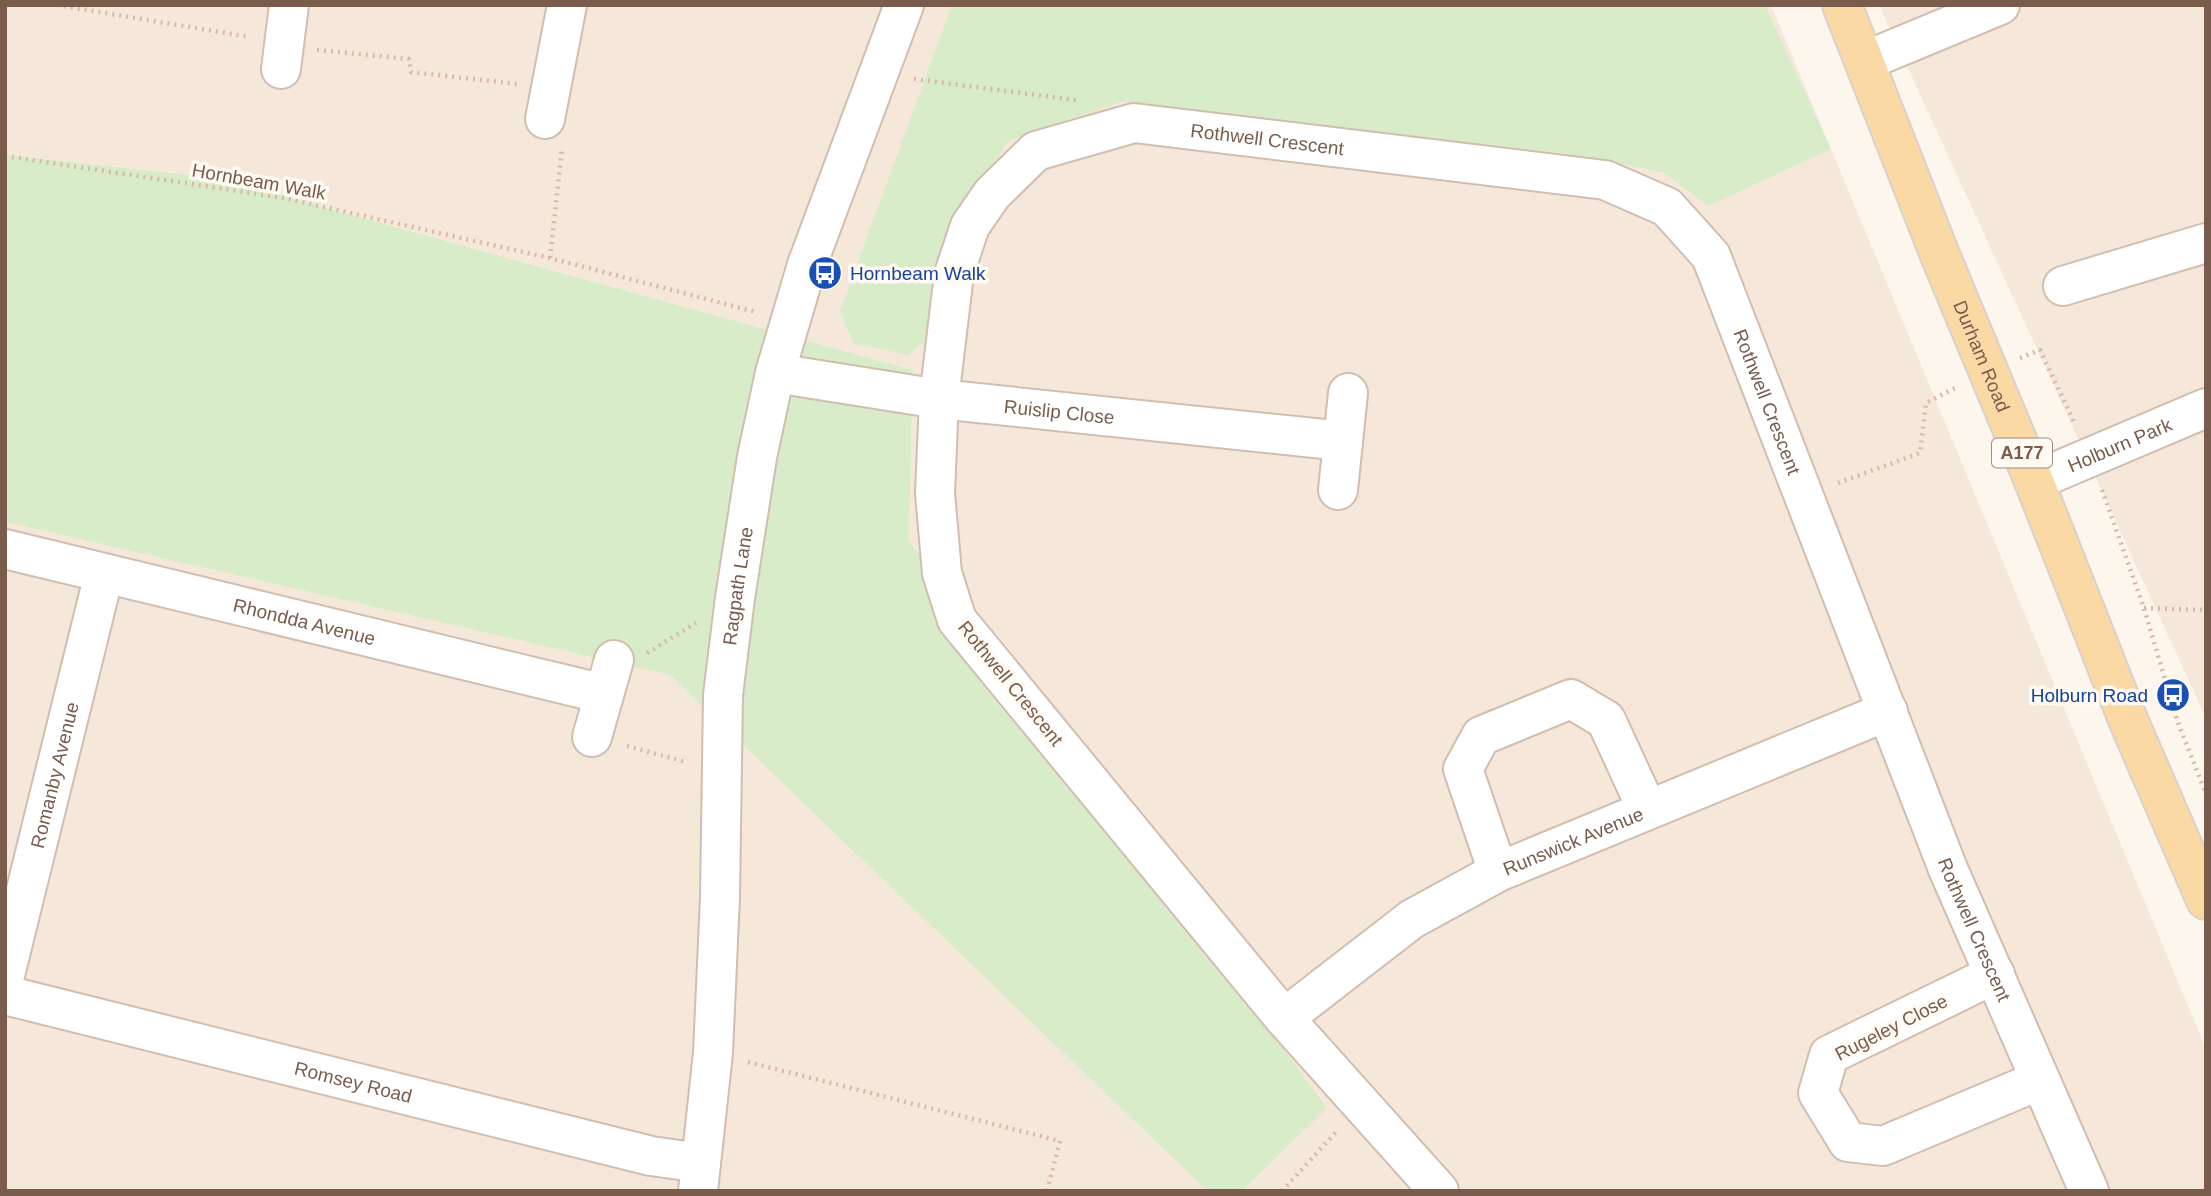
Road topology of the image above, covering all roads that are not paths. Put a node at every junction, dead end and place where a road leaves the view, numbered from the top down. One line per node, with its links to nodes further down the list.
1 (289, 5): 7 (street)
2 (567, 5): 8 (street)
3 (904, 5): 11 (street, Ragpath Lane)
4 (1842, 5): 6 (main road, Durham Road / A177)
5 (2000, 5): 6 (street)
6 (1865, 61): 16 (main road, Durham Road / A177)
7 (280, 69)
8 (538, 97)
9 (2205, 246): 10 (street)
10 (2063, 286)
11 (775, 373): 13 (street, Ruislip Close); 30 (street, Ragpath Lane)
12 (1348, 393): 15 (street)
13 (939, 399): 15 (street, Ruislip Close); 20 (street, Rothwell Crescent); 28 (street, Rothwell Crescent)
14 (2206, 408): 16 (street, Holburn Park)
15 (1343, 441): 17 (street)
16 (2034, 481): 24 (main road, Durham Road / A177)
17 (1338, 490)
18 (5, 549): 19 (street, Rhondda Avenue)
19 (104, 574): 21 (street, Rhondda Avenue); 26 (street, Romanby Avenue)
20 (1888, 710): 22 (street, Runswick Avenue); 25 (street, Rothwell Crescent)
21 (592, 737)
22 (1647, 809): 23 (street, Runswick Avenue); 23 (street)
23 (1498, 872): 28 (street, Runswick Avenue)
24 (2206, 900)
25 (1994, 974): 29 (street, Rothwell Crescent); 29 (street, Rugeley Close)
26 (5, 975)
27 (5, 995): 30 (street, Romsey Road)
28 (1284, 1018): 31 (street, Rothwell Crescent)
29 (2040, 1080): 32 (street, Rothwell Crescent)
30 (700, 1177)
31 (1439, 1191)
32 (2089, 1191)

